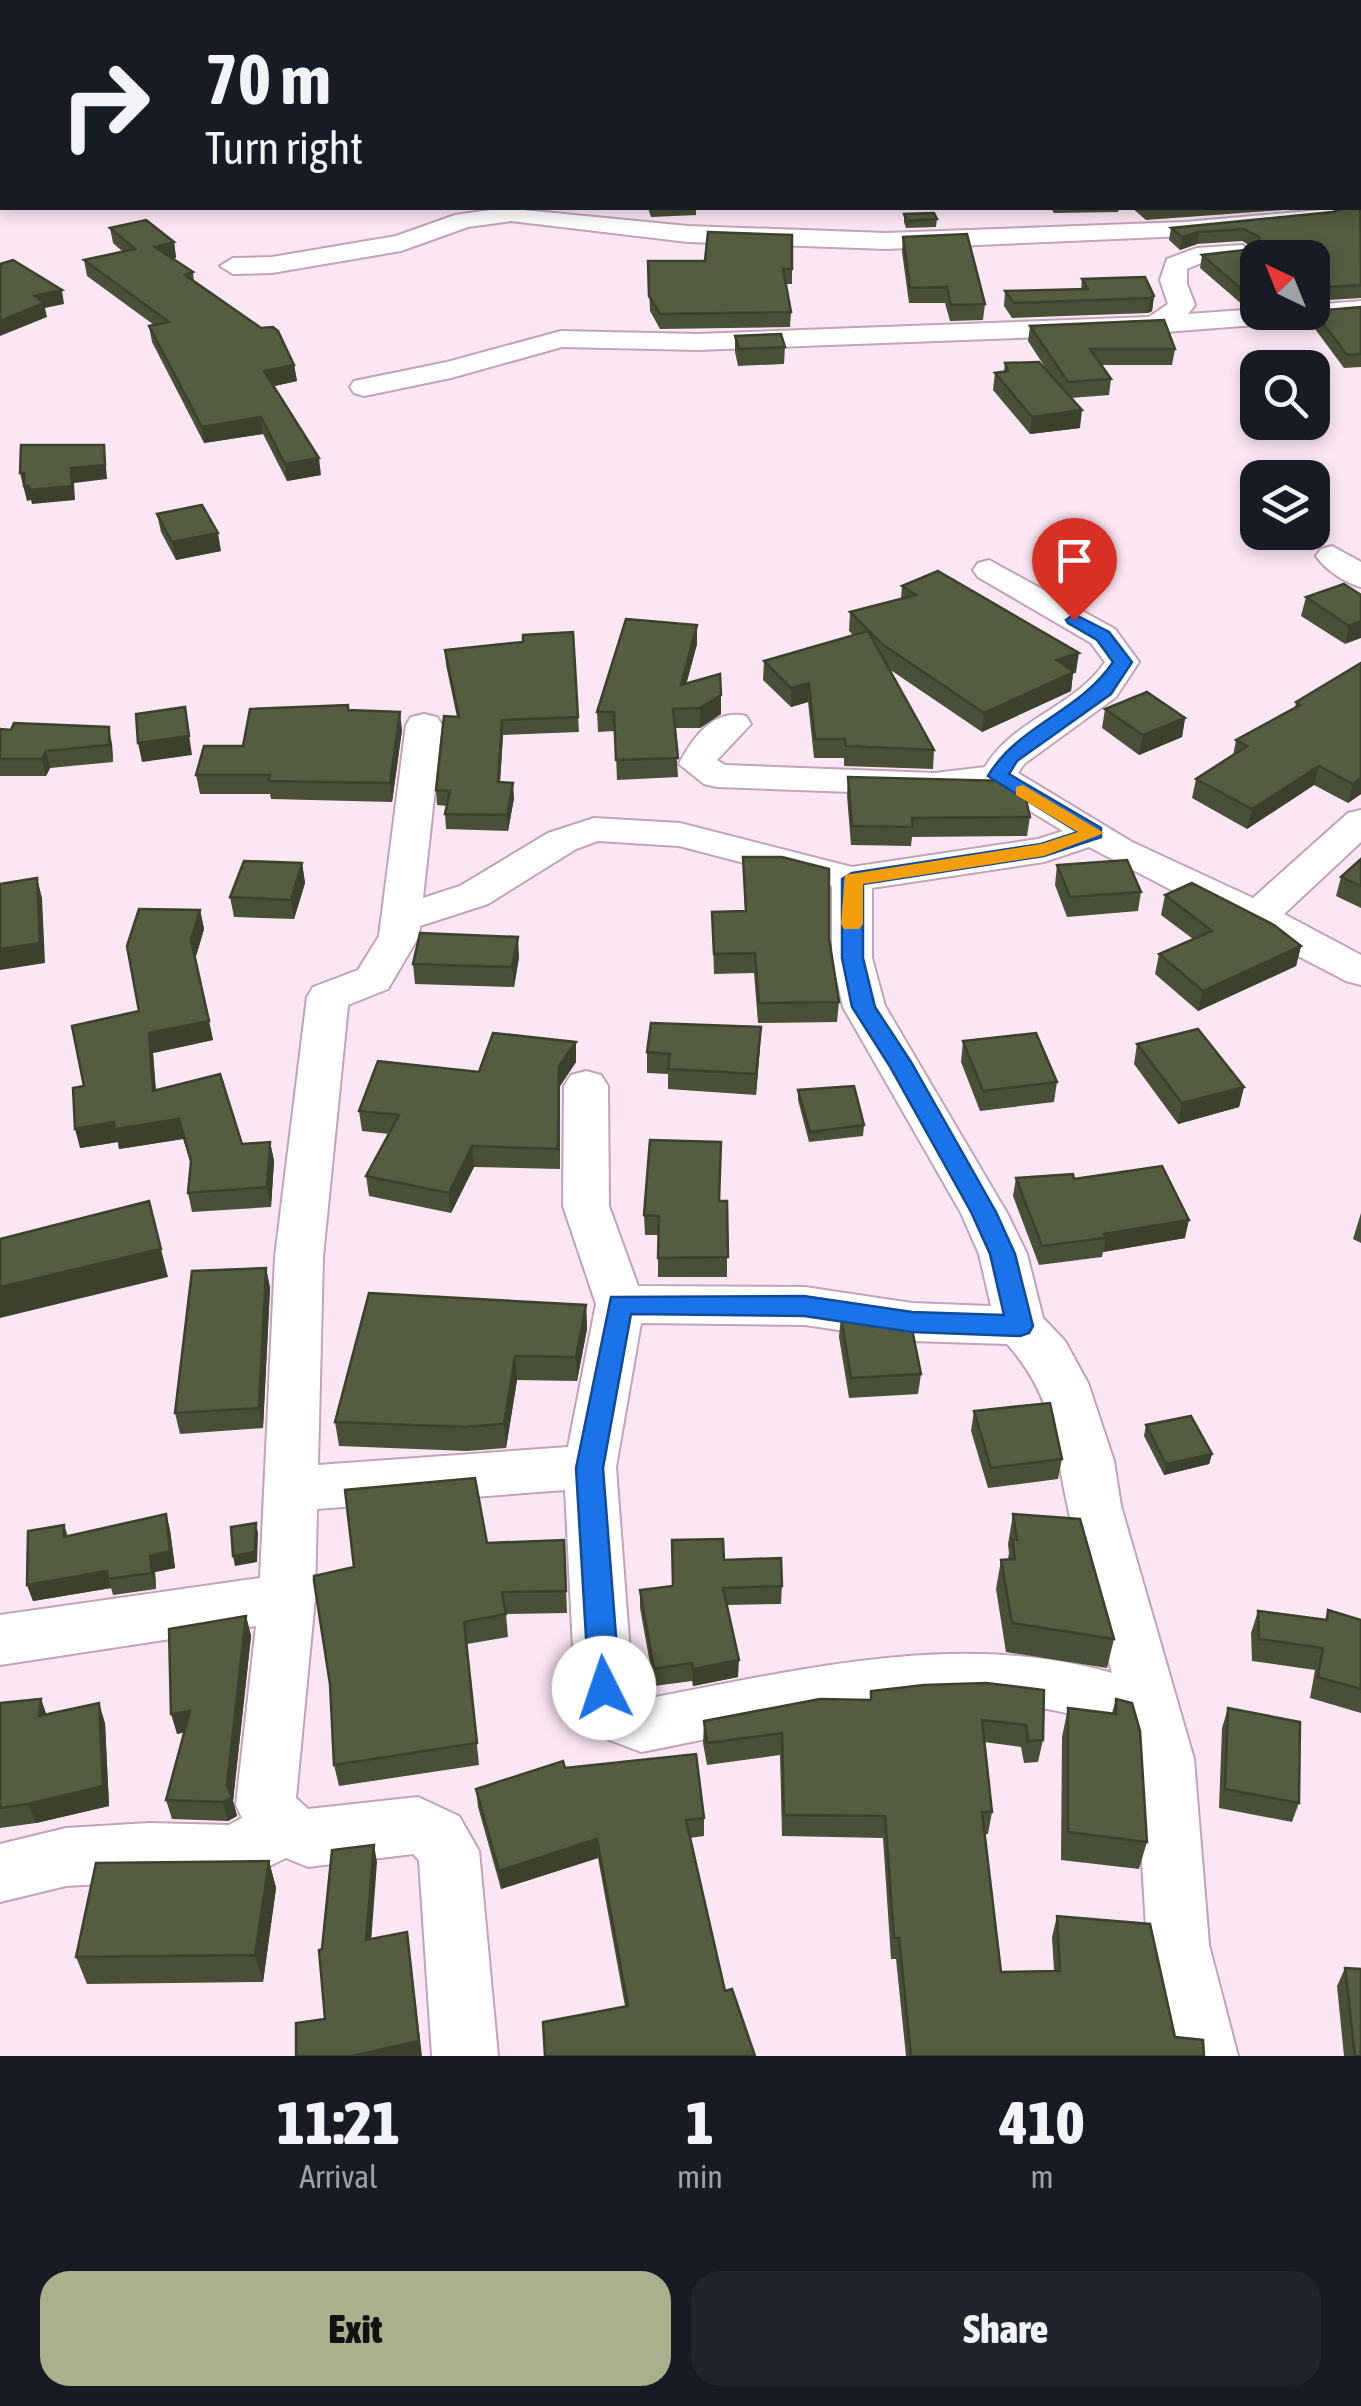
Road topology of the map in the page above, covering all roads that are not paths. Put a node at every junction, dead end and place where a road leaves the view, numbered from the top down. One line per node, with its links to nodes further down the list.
1 (1330, 210): 3 (street)
2 (512, 211): 3 (street); 4 (street)
3 (1265, 223): 6 (street)
4 (233, 266)
5 (1361, 310): 6 (street)
6 (1152, 325): 7 (street)
7 (364, 388)
8 (1332, 556): 10 (street)
9 (989, 570): 13 (street)
10 (1361, 577)
11 (733, 724): 13 (street)
12 (424, 725): 18 (street)
13 (998, 776): 15 (street)
14 (1361, 821): 17 (street)
15 (1094, 833): 16 (street); 17 (street)
16 (852, 879): 18 (street); 22 (street)
17 (1258, 916): 19 (street)
18 (400, 920): 24 (street)
19 (1361, 972)
20 (586, 1086): 21 (street)
21 (620, 1304): 22 (street); 23 (street)
22 (1020, 1326): 27 (street)
23 (590, 1468): 24 (street); 27 (street)
24 (290, 1489): 25 (street)
25 (287, 1598): 26 (street); 28 (street)
26 (0, 1640)
27 (1152, 1710): 31 (street)
28 (282, 1828): 29 (street); 30 (street)
29 (0, 1874)
30 (465, 2056)
31 (1205, 2056)

